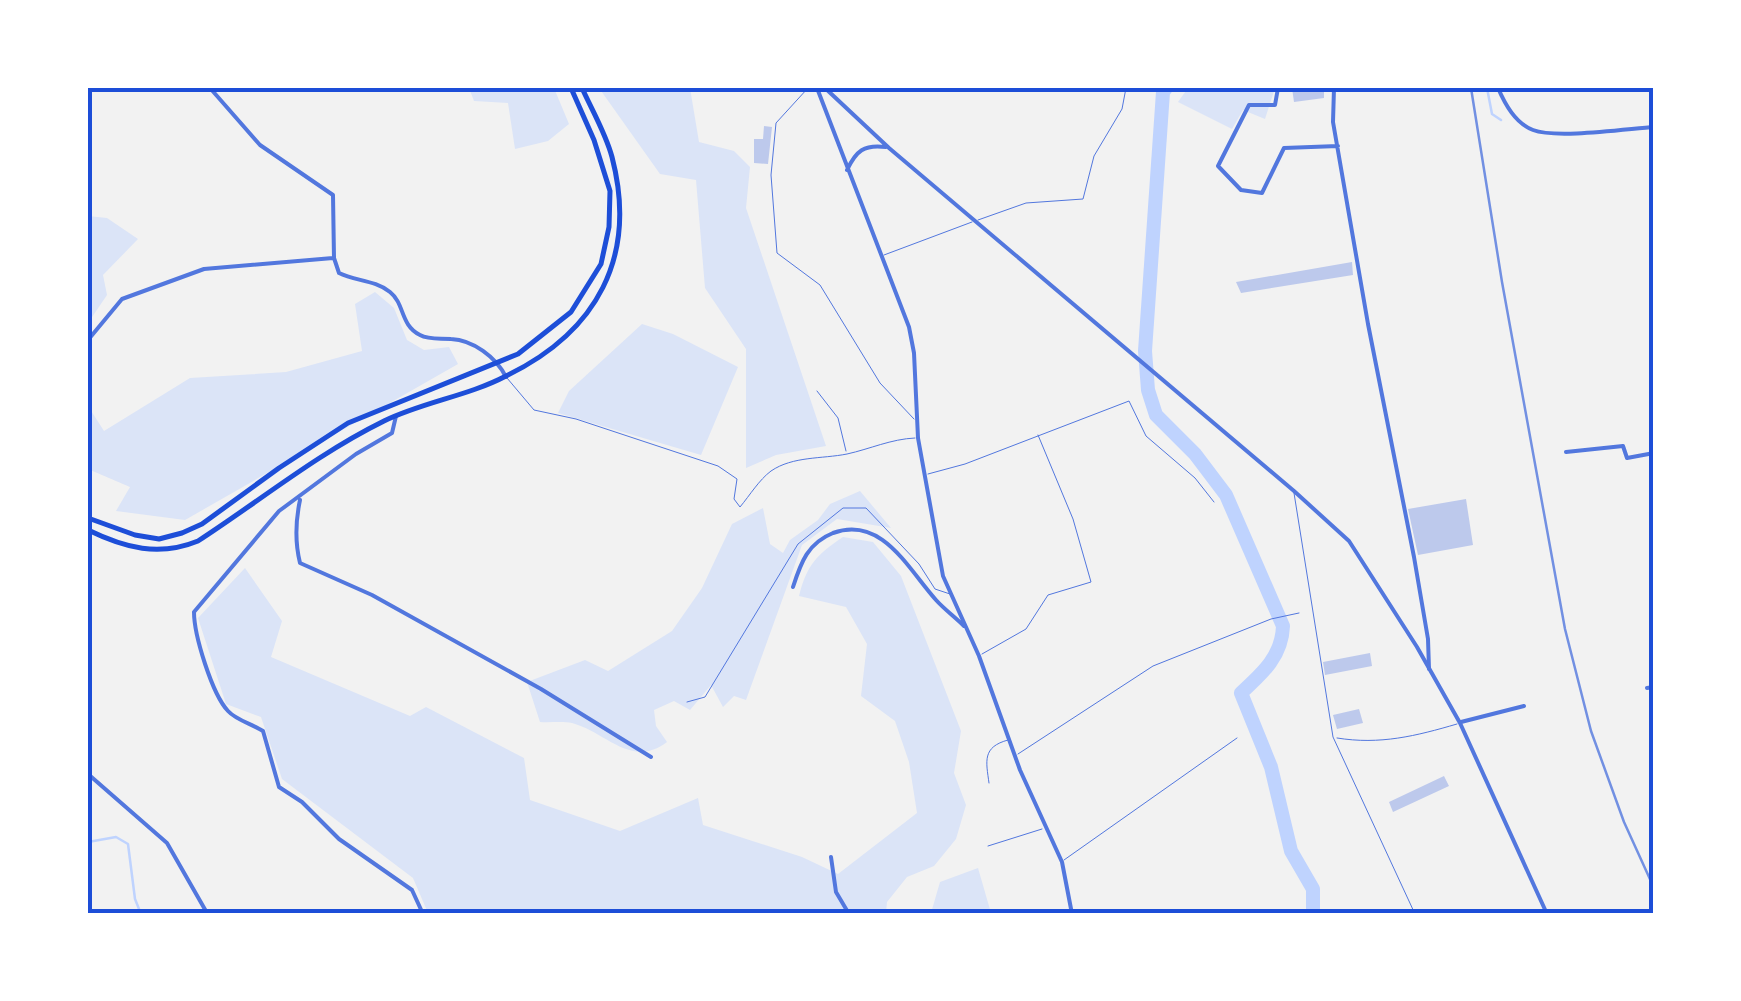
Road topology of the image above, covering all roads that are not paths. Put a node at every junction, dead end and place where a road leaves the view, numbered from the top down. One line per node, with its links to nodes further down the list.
1 (210, 88): 17 (street)
2 (571, 88): 19 (main road)
3 (582, 88): 20 (main road)
4 (808, 88): 24 (lane)
5 (817, 88): 14 (street)
6 (824, 88): 13 (street)
7 (1126, 88): 15 (lane)
8 (1278, 88): 12 (street)
9 (1334, 88): 12 (street)
10 (1498, 88): 11 (street)
11 (1654, 127)
12 (1338, 146): 41 (street)
13 (889, 148): 14 (street); 15 (street)
14 (847, 170): 16 (street)
15 (977, 221): 16 (lane); 31 (street)
16 (881, 256): 24 (street)
17 (334, 258): 18 (street); 19 (street)
18 (88, 340)
19 (498, 363): 20 (street); 22 (main road)
20 (506, 377): 23 (main road); 29 (lane)
21 (817, 391): 29 (lane)
22 (391, 403): 23 (main road); 34 (main road)
23 (396, 416): 32 (street); 35 (main road)
24 (917, 422): 26 (street)
25 (1038, 436): 30 (lane); 33 (lane); 40 (lane)
26 (918, 438): 29 (lane); 30 (street)
27 (1566, 452): 28 (street)
28 (1654, 453)
29 (847, 454)
30 (925, 475): 37 (street)
31 (1294, 491): 41 (street); 45 (lane)
32 (301, 495): 49 (street); 57 (street)
33 (1214, 502)
34 (88, 518)
35 (88, 530)
36 (794, 587): 39 (street)
37 (951, 594): 39 (street); 42 (lane)
38 (1299, 613): 48 (lane)
39 (968, 629): 40 (street)
40 (979, 656): 47 (street)
41 (1429, 669): 44 (street)
42 (688, 702)
43 (1524, 706): 44 (street)
44 (1460, 722): 45 (lane); 61 (street)
45 (1333, 737): 60 (lane)
46 (1237, 738): 55 (lane)
47 (1010, 740): 48 (street); 51 (lane)
48 (1015, 756): 52 (street)
49 (650, 757)
50 (88, 774): 56 (street)
51 (989, 784)
52 (1047, 828): 53 (lane); 55 (street)
53 (988, 846)
54 (832, 857): 58 (street)
55 (1062, 862): 59 (street)
56 (208, 913)
57 (422, 914)
58 (849, 914)
59 (1072, 914)
60 (1416, 914)
61 (1547, 914)

